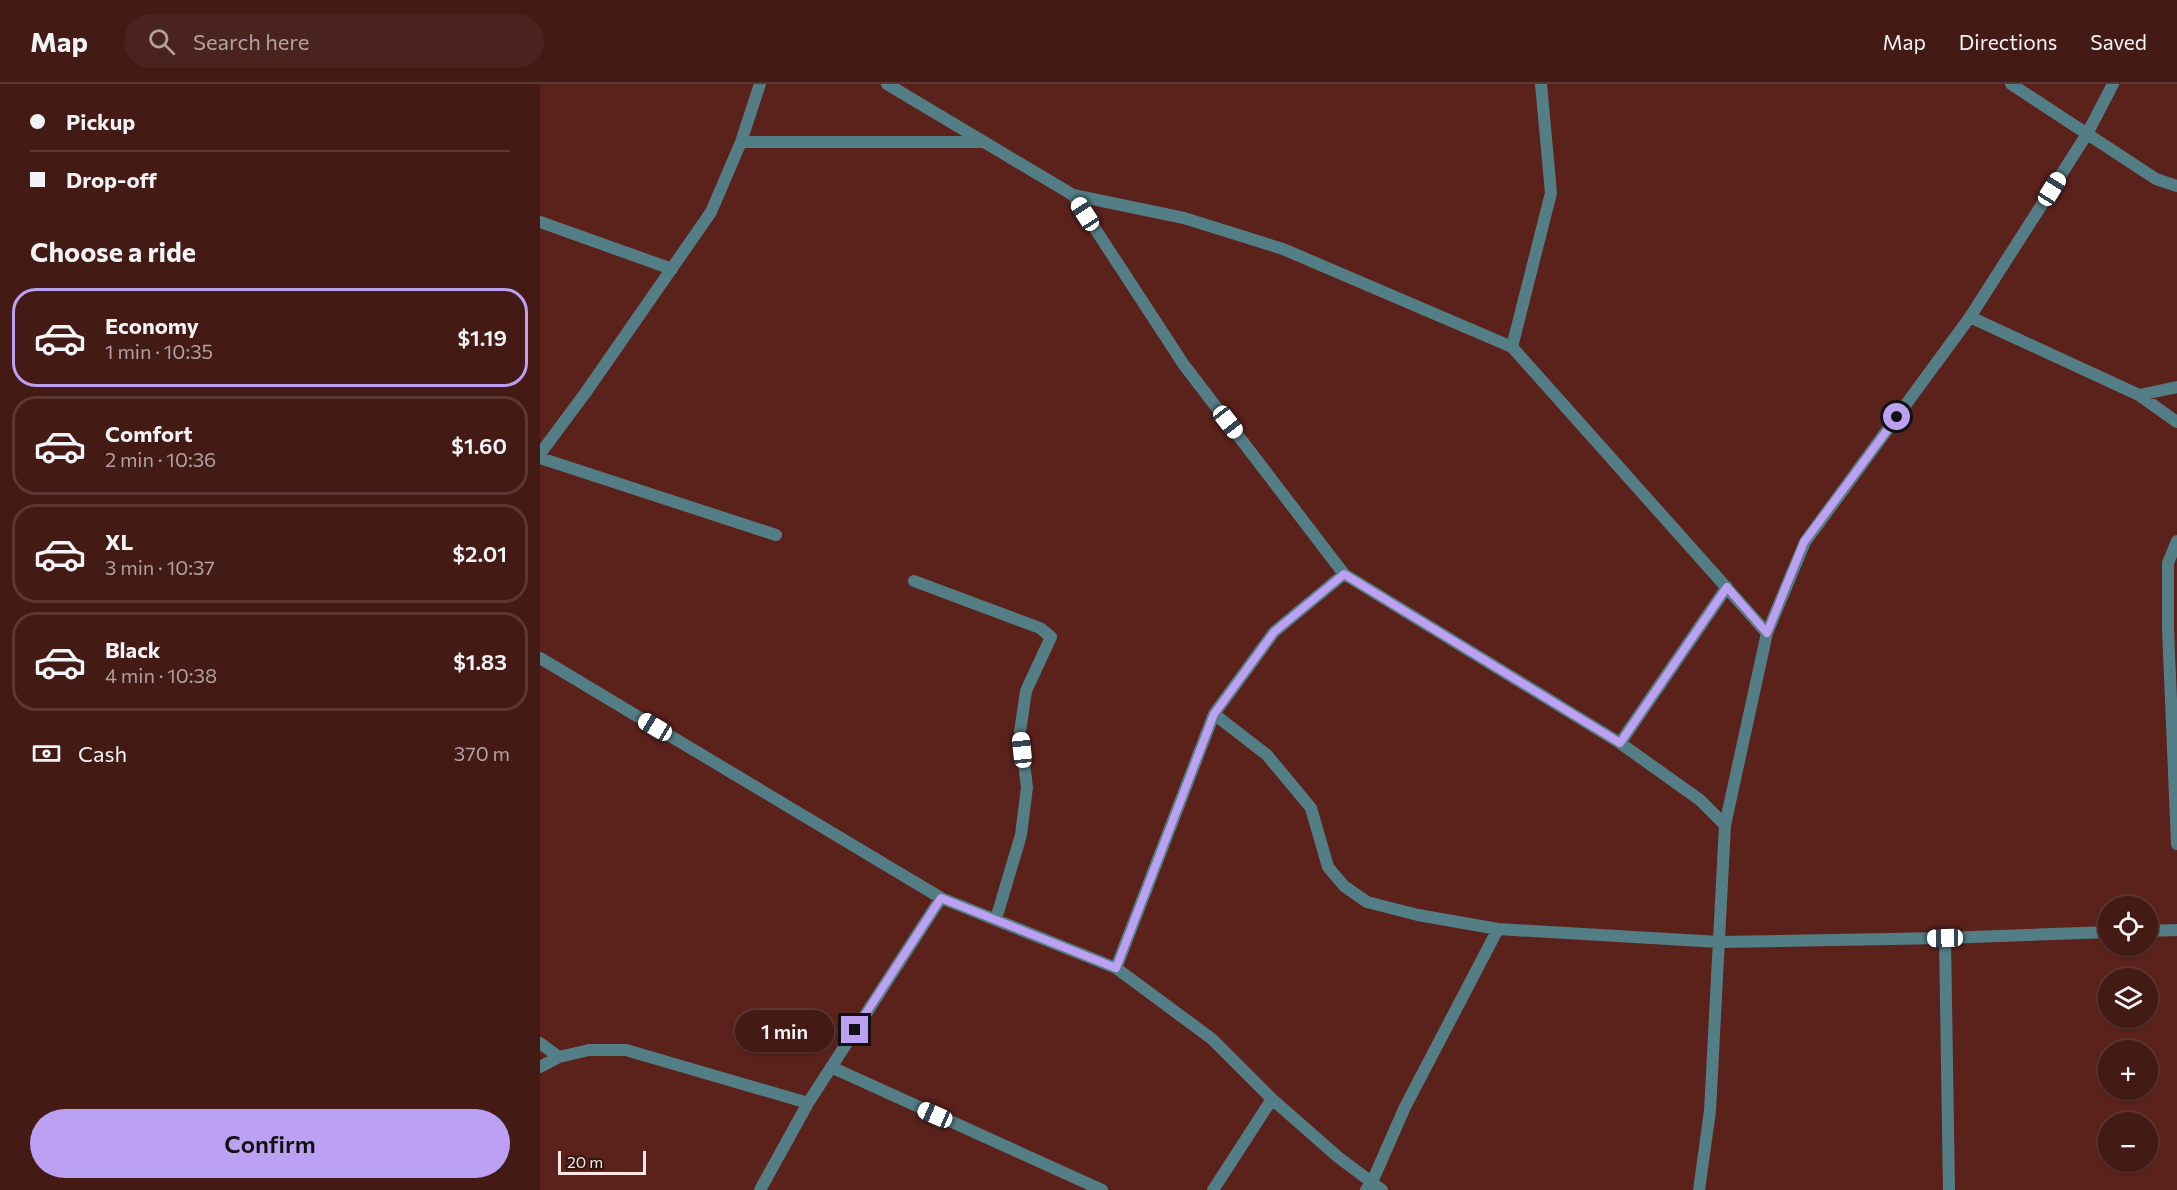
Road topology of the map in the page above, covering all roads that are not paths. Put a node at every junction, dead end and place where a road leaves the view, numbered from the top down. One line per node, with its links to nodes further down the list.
1 (760, 84): 7 (street)
2 (887, 84): 8 (street)
3 (1541, 84): 14 (street)
4 (2011, 84): 6 (street)
5 (2113, 84): 6 (street)
6 (2087, 134): 9 (street); 13 (street)
7 (741, 142): 8 (street); 12 (street)
8 (983, 142): 10 (street)
9 (2177, 186)
10 (1073, 195): 14 (street); 21 (street)
11 (540, 222): 12 (street)
12 (672, 268): 18 (street)
13 (1970, 317): 16 (street); 24 (street)
14 (1512, 347): 23 (street)
15 (2177, 387): 16 (street)
16 (2139, 395): 17 (street)
17 (2177, 422)
18 (540, 456): 19 (street)
19 (776, 535)
20 (2177, 541): 29 (street)
21 (1344, 574): 26 (street); 27 (street)
22 (914, 581): 31 (street)
23 (1727, 587): 24 (street); 27 (street)
24 (1767, 633): 28 (street)
25 (540, 658): 30 (street)
26 (1214, 714): 32 (street); 38 (street)
27 (1620, 743): 28 (street)
28 (1725, 825): 37 (street)
29 (2177, 844)
30 (941, 898): 31 (street); 42 (street)
31 (996, 919): 38 (street)
32 (1498, 929): 37 (street); 45 (street)
33 (2177, 930): 34 (street)
34 (2158, 931)
35 (2098, 932): 36 (street)
36 (1945, 938): 37 (street); 50 (street)
37 (1719, 942): 49 (street)
38 (1116, 968): 43 (street)
39 (540, 1043): 40 (street)
40 (559, 1057): 41 (street); 44 (street)
41 (540, 1067)
42 (831, 1067): 44 (street); 47 (street)
43 (1272, 1099): 45 (street); 48 (street)
44 (808, 1103): 46 (street)
45 (1373, 1187)
46 (760, 1190)
47 (1102, 1190)
48 (1213, 1190)
49 (1699, 1190)
50 (1949, 1190)

